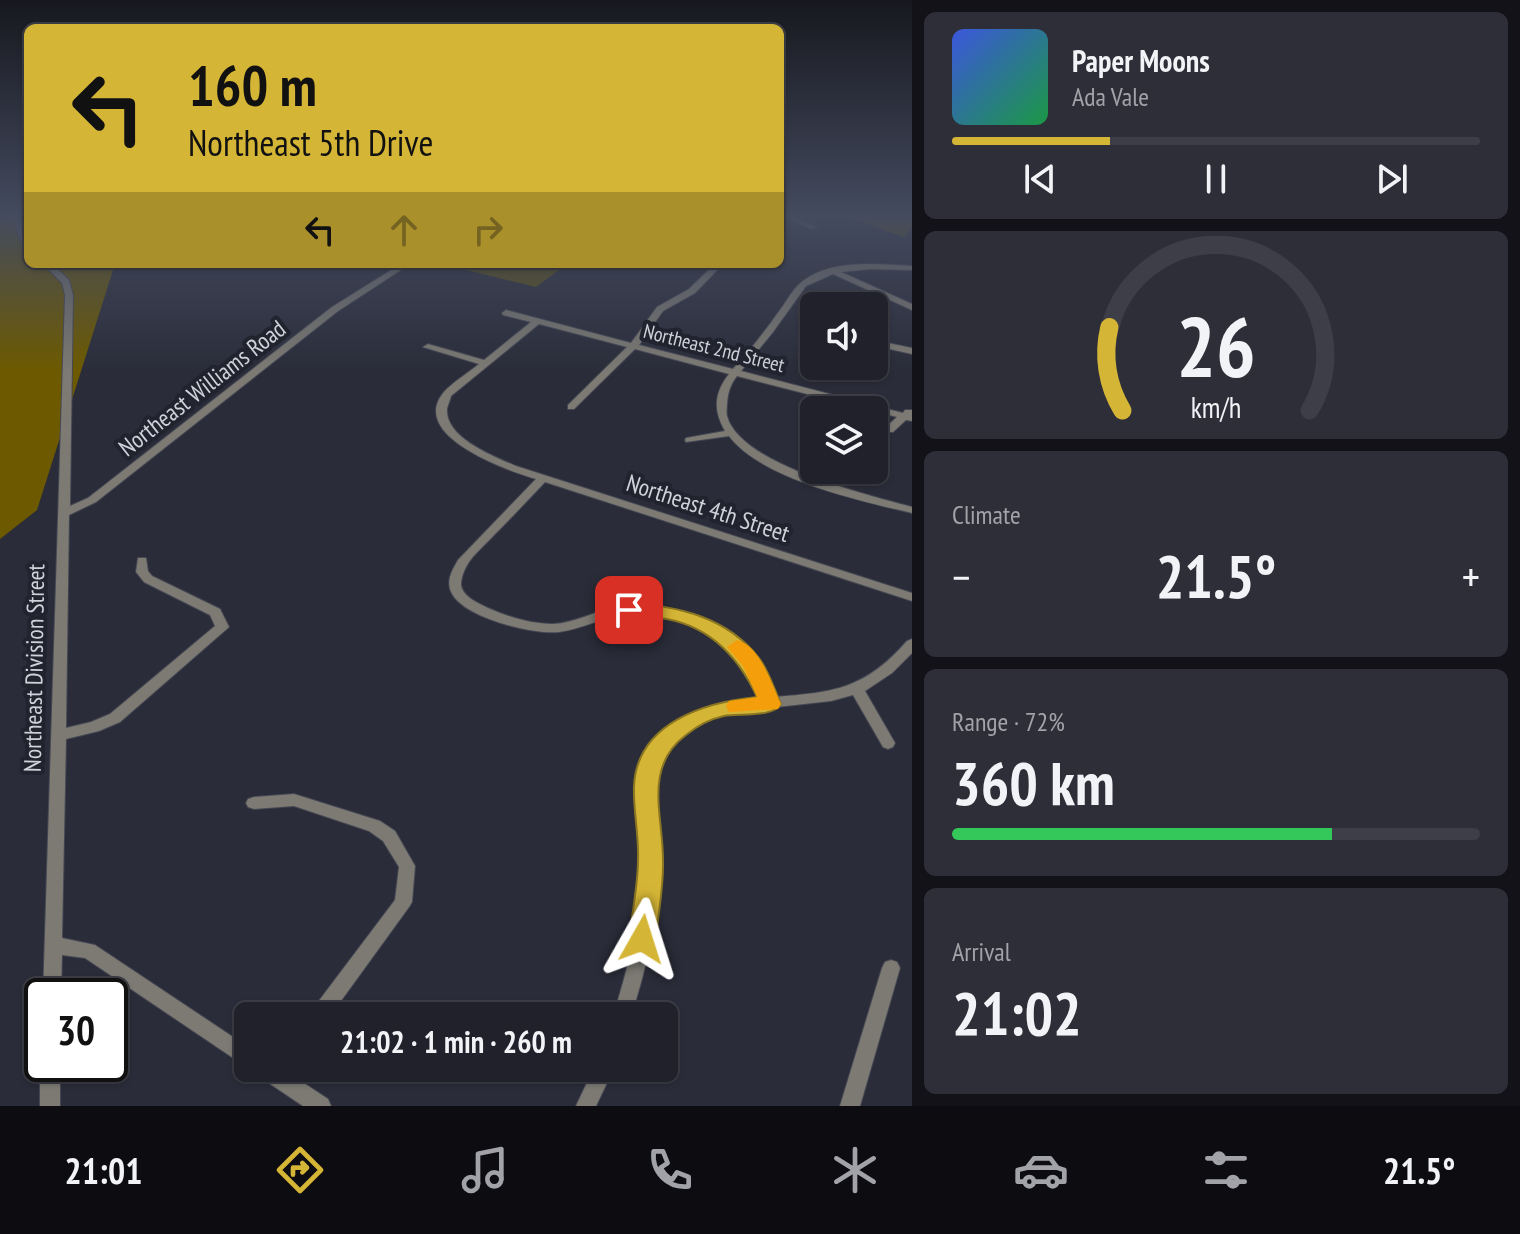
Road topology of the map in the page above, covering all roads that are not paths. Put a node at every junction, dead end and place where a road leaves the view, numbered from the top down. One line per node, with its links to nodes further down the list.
1 (51, 269): 22 (street, Northeast Division Street)
2 (399, 269): 22 (street, Northeast Williams Road)
3 (714, 269): 9 (street)
4 (856, 269): 5 (street)
5 (833, 271): 6 (street); 14 (street)
6 (912, 307)
7 (506, 313): 8 (street, Northeast 2nd Street)
8 (537, 321): 9 (street, Northeast 2nd Street); 13 (street)
9 (633, 346): 14 (street, Northeast 2nd Street); 15 (street)
10 (888, 346): 12 (street)
11 (428, 347): 13 (street)
12 (912, 351)
13 (484, 363): 20 (street, Northeast 4th Street)
14 (737, 372): 16 (street, Northeast 2nd Street); 18 (street)
15 (571, 407)
16 (910, 415): 17 (street)
17 (889, 430)
18 (730, 433): 19 (street); 21 (street)
19 (690, 440)
20 (543, 478): 24 (street, Northeast 4th Street); 27 (street)
21 (912, 510)
22 (63, 514): 28 (street, Northeast Division Street)
23 (142, 561): 28 (street)
24 (912, 597)
25 (912, 644): 26 (street)
26 (857, 689): 27 (street); 29 (street)
27 (771, 704): 35 (street)
28 (58, 735): 31 (street, Northeast Division Street)
29 (888, 743)
30 (254, 803): 34 (street)
31 (53, 945): 33 (street, Northeast Division Street); 36 (street)
32 (891, 968): 43 (street)
33 (52, 978)
34 (329, 1002)
35 (627, 1002)
36 (234, 1049)
37 (50, 1082): 40 (street)
38 (288, 1082): 41 (street)
39 (597, 1082): 42 (street)
40 (50, 1106)
41 (321, 1106)
42 (586, 1106)
43 (850, 1106)

